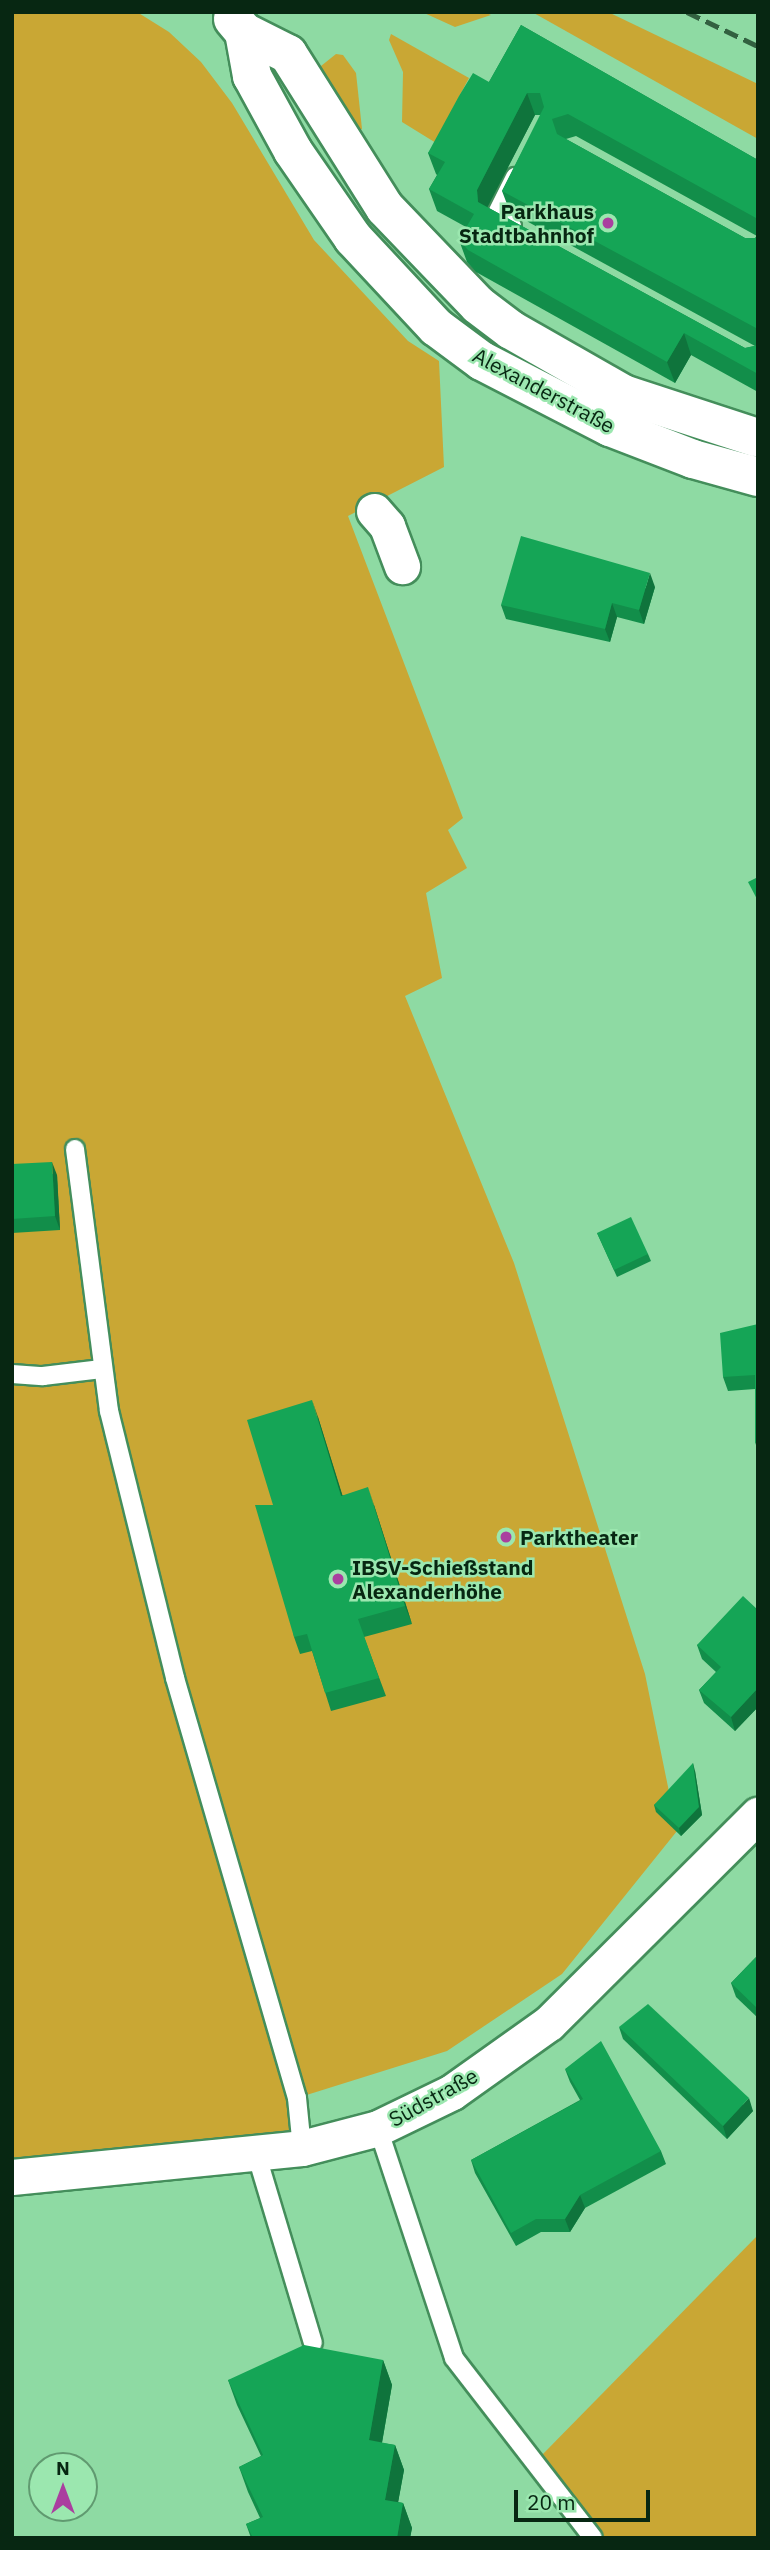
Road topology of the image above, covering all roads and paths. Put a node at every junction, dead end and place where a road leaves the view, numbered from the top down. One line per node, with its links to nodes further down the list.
1 (235, 22): 4 (street, Alexanderstraße); 5 (street, Alexanderstraße)
2 (524, 159): 3 (lane)
3 (531, 236)
4 (758, 438)
5 (758, 477)
6 (374, 510): 7 (street)
7 (402, 566)
8 (75, 1149): 9 (lane)
9 (102, 1368): 10 (lane); 13 (lane)
10 (12, 1374)
11 (758, 1815): 12 (street, Südstraße)
12 (378, 2128): 13 (street, Südstraße); 17 (lane)
13 (302, 2148): 14 (street, Südstraße)
14 (256, 2153): 15 (street, Südstraße); 16 (lane)
15 (12, 2177)
16 (313, 2343)
17 (593, 2538)

